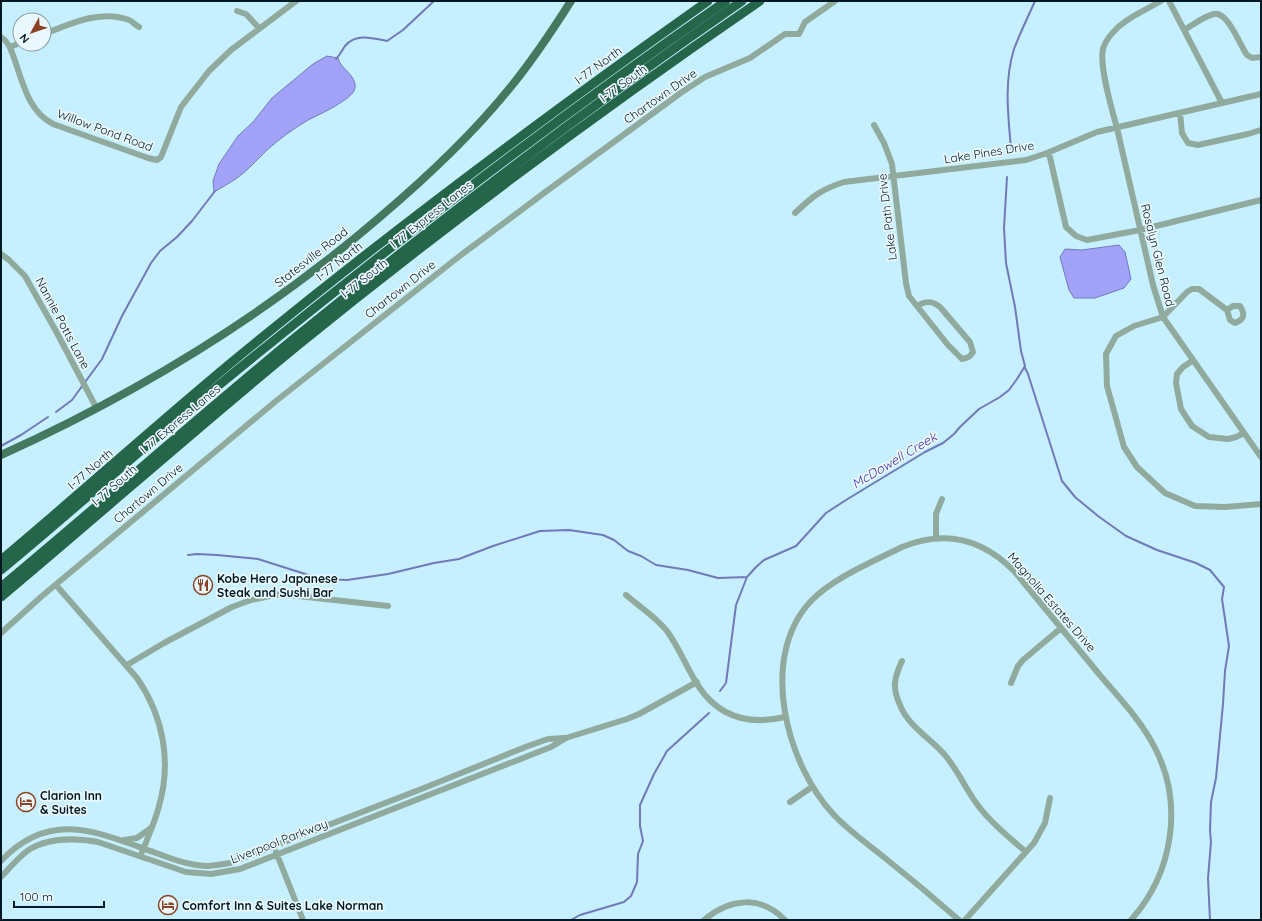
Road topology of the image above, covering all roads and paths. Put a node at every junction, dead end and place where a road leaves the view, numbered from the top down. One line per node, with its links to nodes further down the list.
1 (296, 1): 12 (street, Willow Pond Road)
2 (571, 1): 36 (main road, Statesville Road)
3 (708, 1): 25 (highway, I-77 North)
4 (726, 1): 21 (highway, I 77 Express Lanes)
5 (742, 1): 46 (highway, I 77 Express Lanes)
6 (758, 1): 48 (highway, I-77 South)
7 (835, 1): 45 (street, Chartown Drive)
8 (1161, 1): 23 (street, Rosalyn Glen Road)
9 (1169, 1): 13 (street)
10 (237, 11): 12 (street)
11 (138, 27): 14 (street)
12 (259, 28): 16 (street, Willow Pond Road)
13 (1184, 30): 17 (street); 19 (street)
14 (52, 31)
15 (1, 37): 16 (street, Willow Pond Road)
16 (10, 47)
17 (1261, 57)
18 (1261, 94): 19 (street, Lake Pines Drive)
19 (1222, 103): 20 (street, Lake Pines Drive)
20 (1180, 113): 23 (street, Lake Pines Drive); 24 (street)
21 (567, 115): 25 (highway); 44 (highway, I 77 Express Lanes)
22 (874, 125): 27 (street, Lake Path Drive)
23 (1117, 128): 26 (street, Lake Pines Drive); 30 (street, Rosalyn Glen Road)
24 (1261, 130)
25 (502, 150): 43 (highway, I-77 North)
26 (1049, 153): 27 (street, Lake Pines Drive); 30 (street)
27 (894, 176): 29 (street, Lake Pines Drive); 32 (street, Lake Path Drive)
28 (1261, 200): 30 (street)
29 (795, 213)
30 (1140, 230): 34 (street, Rosalyn Glen Road)
31 (1, 254): 36 (street, Nannie Potts Lane)
32 (917, 306): 32 (street, Lake Path Drive)
33 (1227, 310): 34 (street)
34 (1162, 317): 35 (street, Rosalyn Glen Road); 41 (street)
35 (1192, 361): 37 (street, Rosalyn Glen Road); 37 (street)
36 (97, 409): 38 (main road, Statesville Road)
37 (1244, 432): 39 (street, Rosalyn Glen Road)
38 (1, 455)
39 (1261, 457)
40 (942, 499): 42 (street)
41 (1261, 504)
42 (936, 539): 50 (street, Magnolia Estates Drive); 56 (street, Magnolia Estates Drive)
43 (1, 560)
44 (1, 570)
45 (56, 584): 51 (street, Chartown Drive); 53 (street)
46 (1, 587)
47 (626, 595): 54 (street)
48 (1, 597)
49 (388, 606): 53 (street)
50 (1061, 628): 55 (street); 75 (street, Magnolia Estates Drive)
51 (1, 633)
52 (902, 661): 65 (street)
53 (127, 665): 61 (street)
54 (697, 682): 56 (street); 57 (street, Liverpool Parkway)
55 (1011, 683)
56 (786, 717): 58 (street, Magnolia Estates Drive)
57 (566, 738): 63 (street, Liverpool Parkway); 66 (street, Liverpool Parkway)
58 (812, 787): 60 (street); 73 (street, Magnolia Estates Drive)
59 (1050, 798): 65 (street)
60 (790, 802)
61 (151, 828): 62 (street); 64 (street)
62 (123, 841): 64 (street, Liverpool Parkway); 68 (street, Liverpool Parkway)
63 (274, 846): 64 (street, Liverpool Parkway); 66 (street)
64 (144, 848): 67 (street)
65 (1026, 852): 74 (street)
66 (277, 855): 67 (street, Liverpool Parkway); 70 (street)
67 (140, 857): 69 (street, Liverpool Parkway)
68 (1, 861)
69 (1, 877)
70 (303, 920)
71 (704, 920): 72 (street)
72 (785, 920)
73 (959, 920)
74 (964, 920)
75 (1131, 920)

